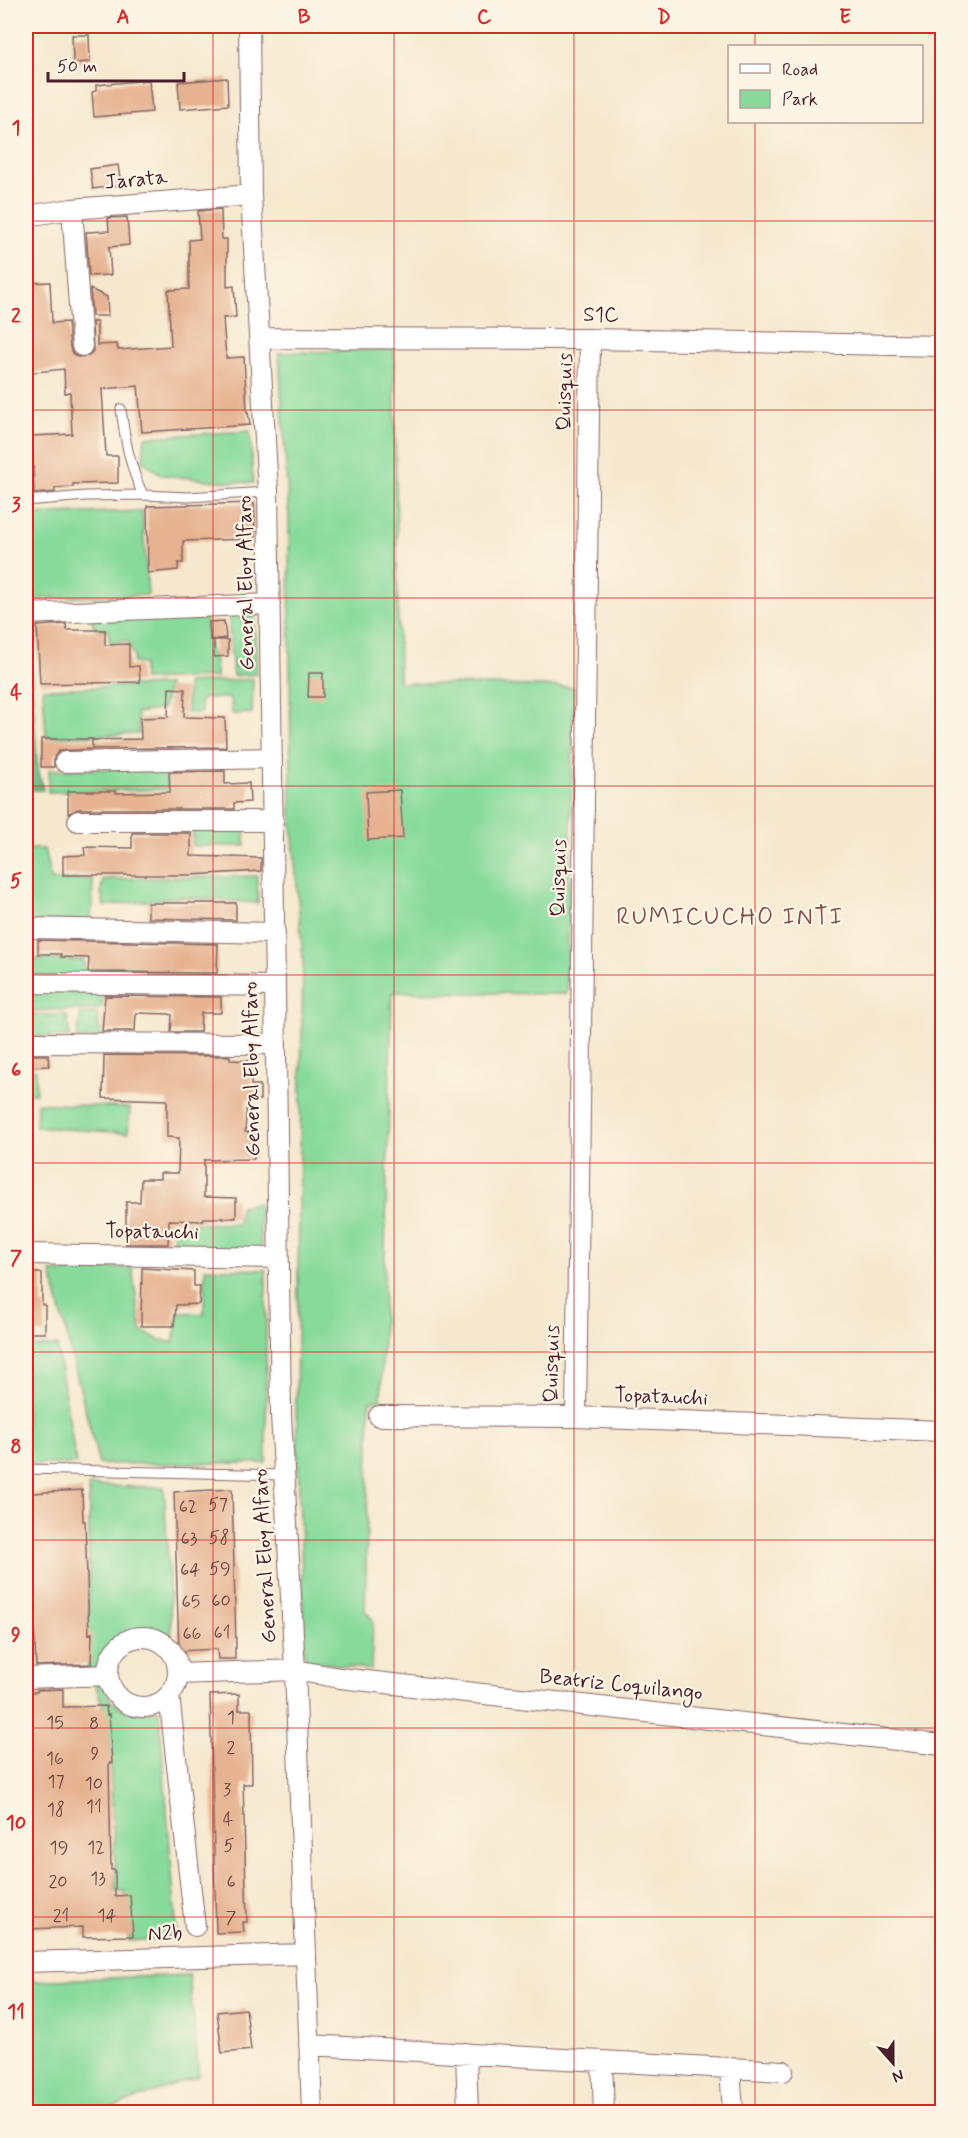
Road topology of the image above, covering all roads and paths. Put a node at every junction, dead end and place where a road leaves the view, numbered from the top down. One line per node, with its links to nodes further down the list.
1 (249, 26): 2 (street, General Eloy Alfaro)
2 (250, 195): 3 (street, Jarata); 5 (street, General Eloy Alfaro)
3 (72, 209): 4 (street, Jarata); 7 (street)
4 (26, 216)
5 (259, 338): 6 (street, S1C); 10 (street, General Eloy Alfaro)
6 (590, 339): 8 (street, S1C); 28 (street, Quisquis)
7 (81, 346)
8 (942, 346)
9 (121, 410): 11 (lane)
10 (268, 492): 11 (lane); 13 (street, General Eloy Alfaro)
11 (143, 495): 12 (lane)
12 (26, 501)
13 (270, 604): 14 (street); 15 (street, General Eloy Alfaro)
14 (26, 614)
15 (272, 758): 16 (street); 18 (street, General Eloy Alfaro)
16 (65, 762)
17 (78, 821): 18 (street)
18 (273, 822): 20 (street, General Eloy Alfaro)
19 (26, 928): 20 (street)
20 (274, 933): 22 (street, General Eloy Alfaro)
21 (26, 983): 22 (street)
22 (275, 986): 24 (street, General Eloy Alfaro)
23 (26, 1042): 24 (street)
24 (276, 1044): 26 (street, General Eloy Alfaro)
25 (26, 1254): 26 (street, Topatauchi)
26 (278, 1258): 31 (street, General Eloy Alfaro)
27 (379, 1416): 28 (street, Topatauchi)
28 (576, 1417): 29 (street, Topatauchi)
29 (942, 1431)
30 (26, 1469): 31 (lane)
31 (284, 1475): 32 (street, General Eloy Alfaro)
32 (295, 1670): 33 (street, Beatriz Coquilango); 37 (street, Beatriz Coquilango); 39 (street, General Eloy Alfaro)
33 (178, 1674): 34 (street); 36 (street)
34 (108, 1675): 35 (street); 36 (street)
35 (26, 1677)
36 (169, 1695): 38 (street)
37 (942, 1744)
38 (195, 1926)
39 (305, 1954): 40 (street, N2b); 41 (street, General Eloy Alfaro)
40 (26, 1962)
41 (309, 2045): 42 (street); 47 (street, General Eloy Alfaro)
42 (465, 2054): 43 (street); 48 (street)
43 (602, 2061): 44 (street); 49 (street)
44 (730, 2068): 45 (street); 50 (street)
45 (783, 2071)
46 (942, 2081): 51 (lane)
47 (312, 2112)
48 (468, 2112)
49 (604, 2112)
50 (733, 2112)
51 (939, 2112)

